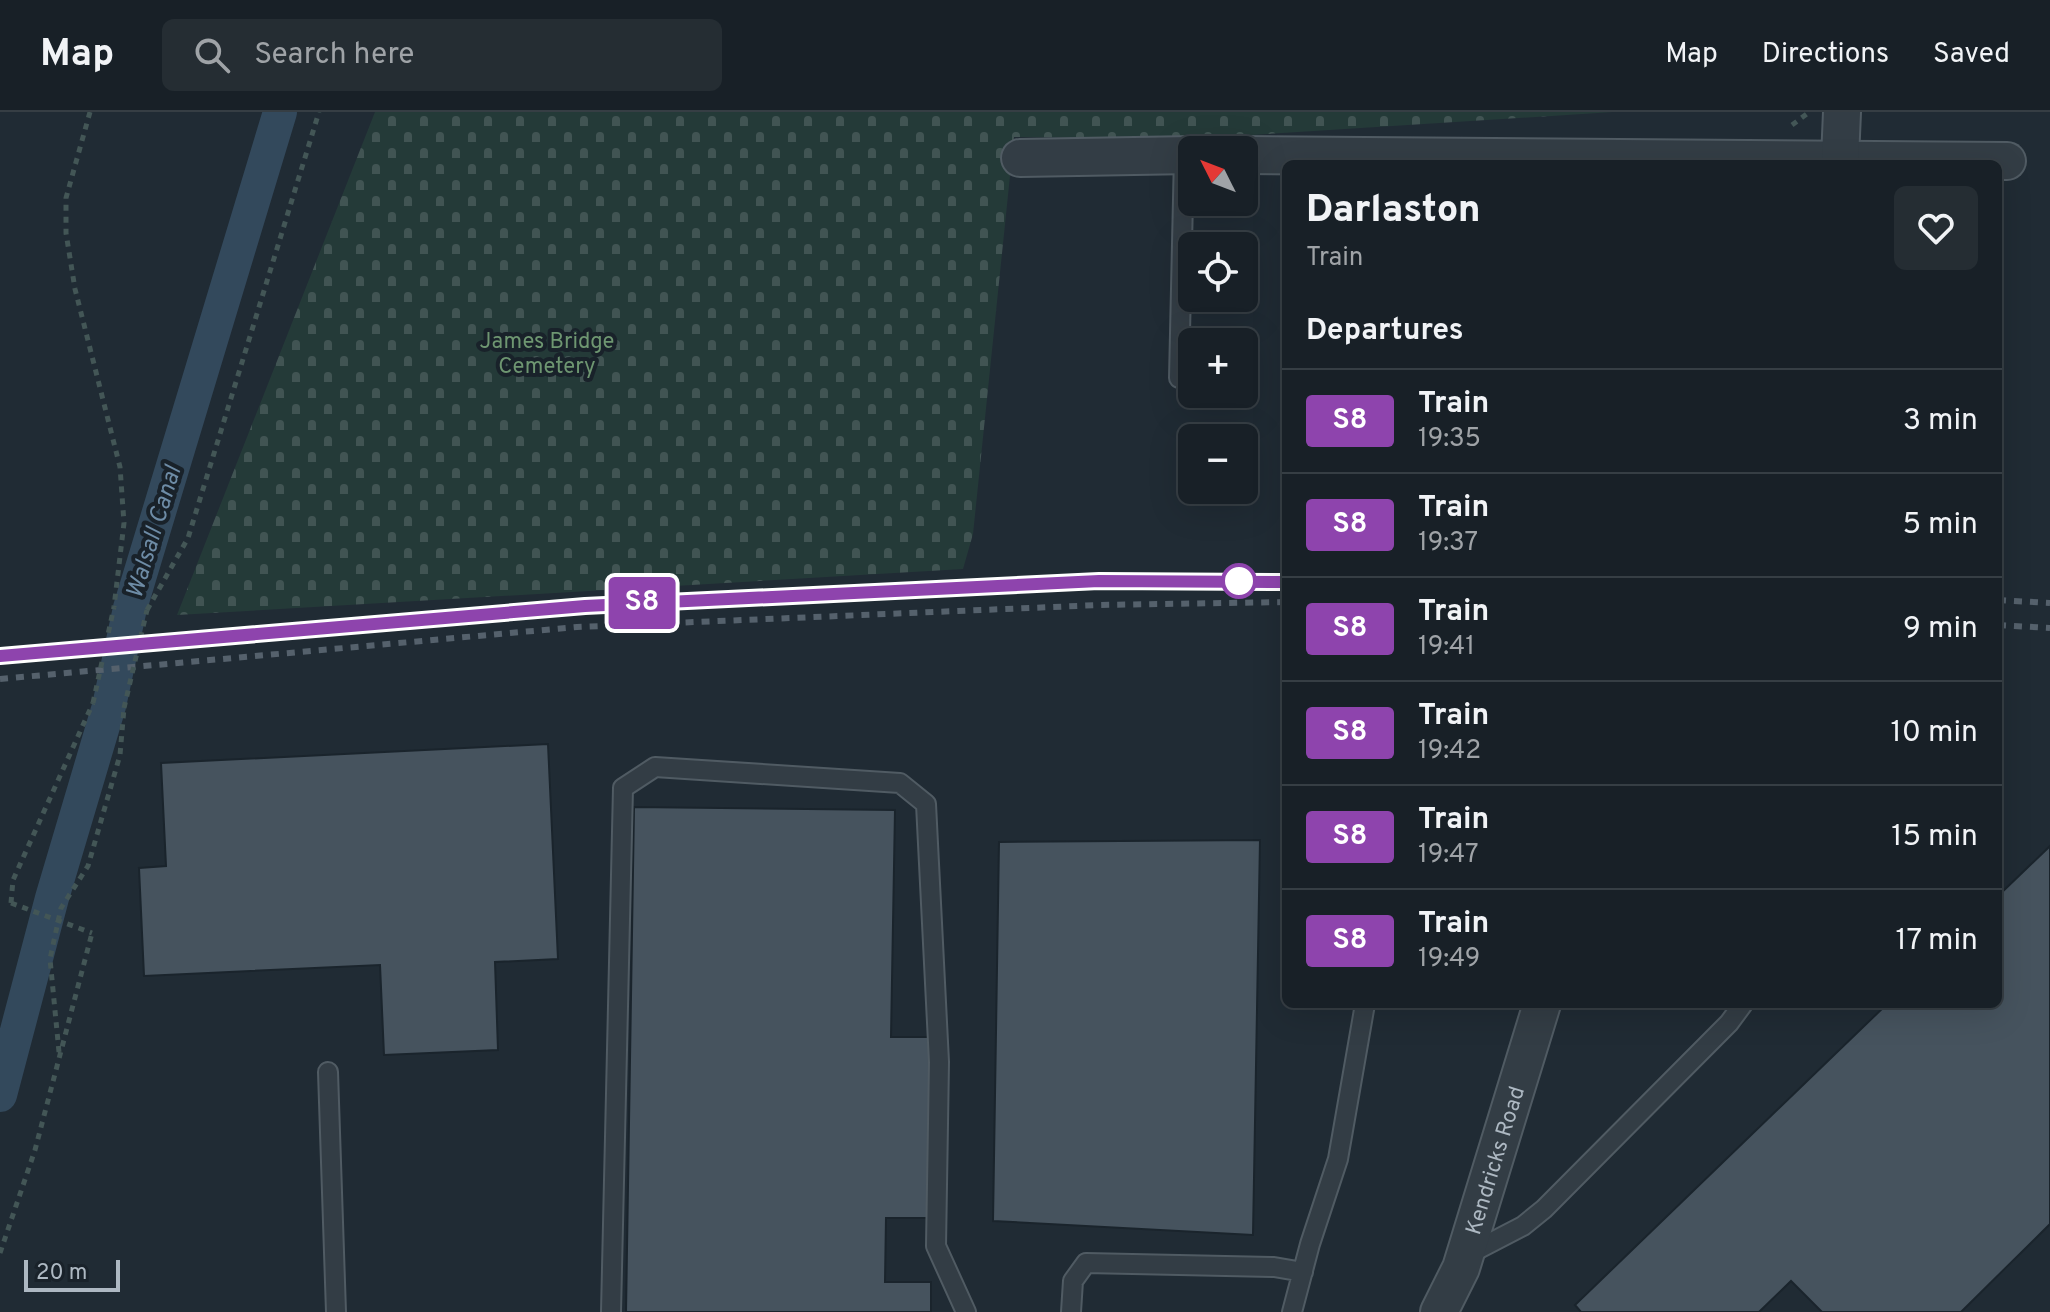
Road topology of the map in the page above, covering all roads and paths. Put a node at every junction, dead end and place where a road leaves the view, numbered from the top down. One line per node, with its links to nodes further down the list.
1 (90, 112): 16 (path, bridge)
2 (319, 112): 16 (path, bridge)
3 (1842, 112): 7 (street)
4 (1178, 155): 6 (street)
5 (1258, 155): 7 (street)
6 (1020, 158)
7 (1840, 159): 8 (street)
8 (1858, 160)
9 (2002, 161): 10 (street)
10 (2007, 161)
11 (1186, 216): 12 (lane)
12 (1181, 328)
13 (1364, 1008): 20 (lane)
14 (1541, 1008): 19 (street, Kendricks Road)
15 (1740, 1008): 19 (lane)
16 (59, 1052): 18 (path)
17 (328, 1072): 21 (lane)
18 (0, 1253)
19 (1464, 1256): 26 (street, Kendricks Road)
20 (1303, 1272): 24 (lane); 25 (lane)
21 (336, 1312)
22 (611, 1312): 23 (lane)
23 (966, 1312)
24 (1071, 1312)
25 (1292, 1312)
26 (1439, 1312)

